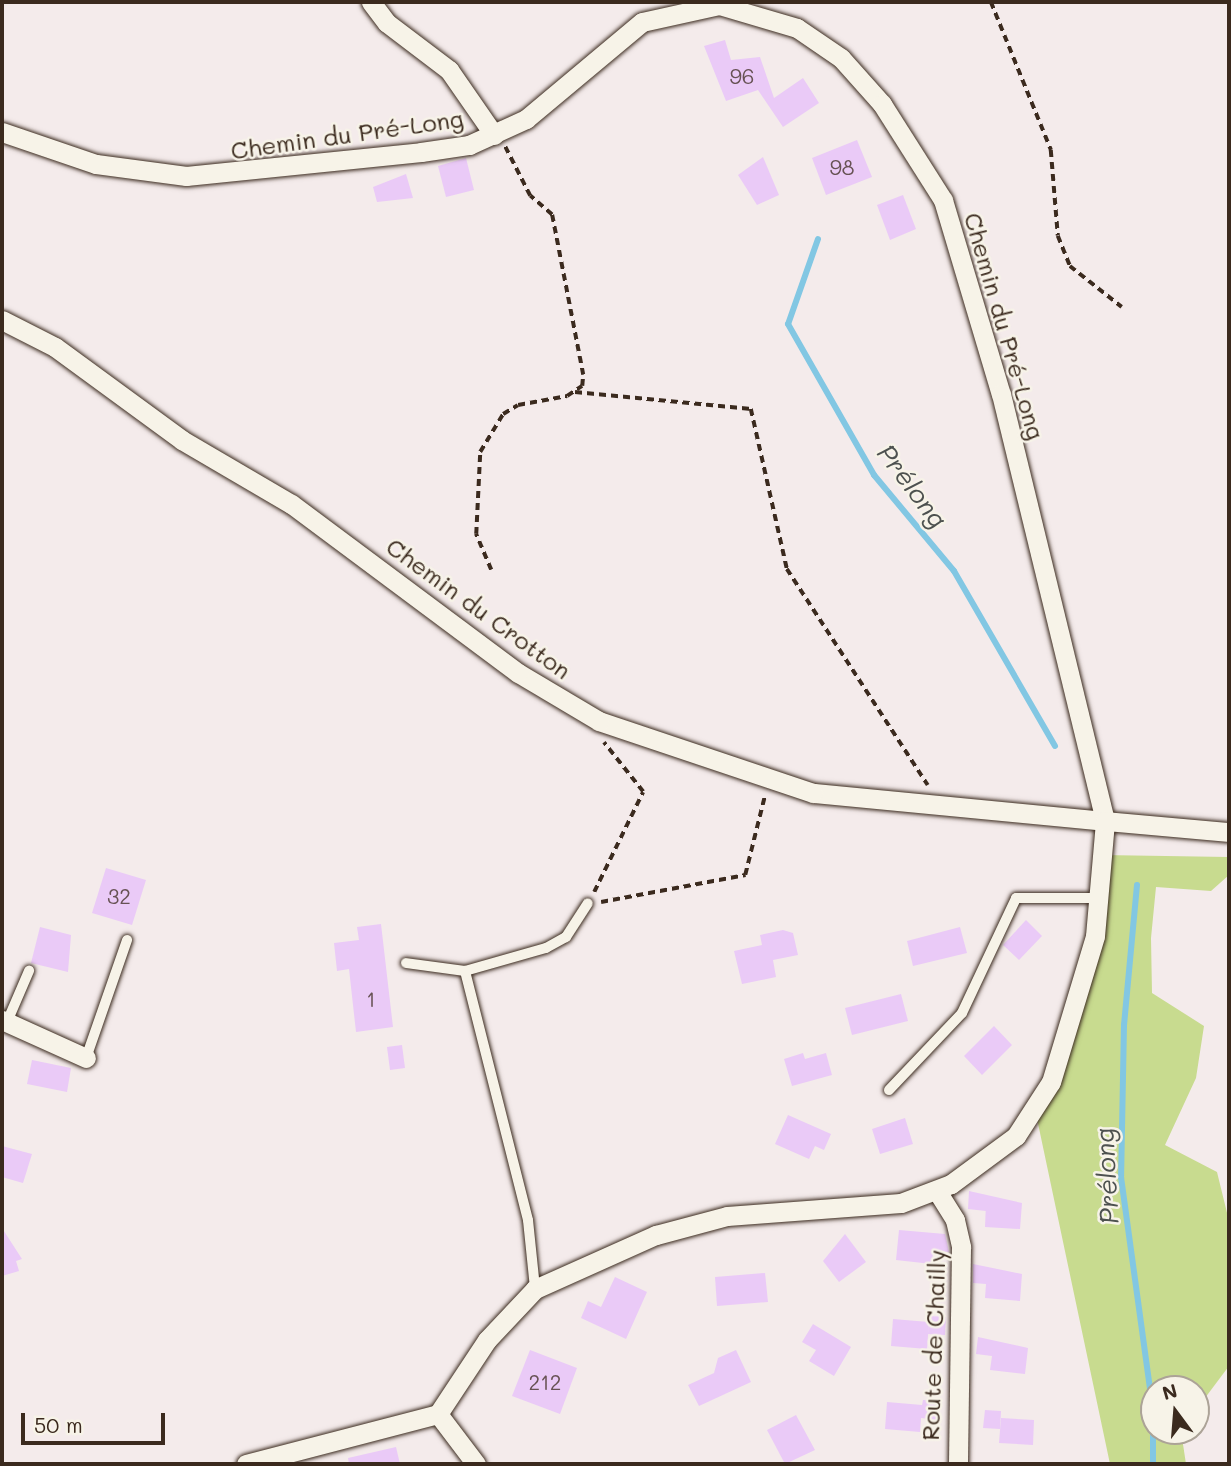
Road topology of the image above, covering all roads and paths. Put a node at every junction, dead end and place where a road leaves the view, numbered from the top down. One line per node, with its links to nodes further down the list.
1 (371, 2): 4 (street)
2 (991, 2): 5 (path)
3 (2, 132): 4 (street, Chemin du Pré-Long)
4 (494, 135): 7 (path); 12 (street, Chemin du Pré-Long)
5 (1122, 307)
6 (2, 320): 9 (street, Chemin du Crotton)
7 (575, 392): 8 (path); 11 (path)
8 (491, 570)
9 (599, 721): 10 (street, Chemin du Crotton); 15 (path)
10 (768, 781): 11 (street, Chemin du Crotton); 15 (path)
11 (929, 804): 12 (street, Chemin du Crotton)
12 (1105, 821): 13 (street, Chemin du Crotton); 14 (street, Chemin du Pré-Long)
13 (1229, 832)
14 (1098, 898): 22 (lane); 23 (street, Chemin du Pré-Long)
15 (588, 903): 19 (lane)
16 (127, 940): 21 (lane)
17 (406, 963): 19 (lane)
18 (29, 971): 20 (lane)
19 (465, 971): 24 (lane)
20 (4, 1021): 21 (street)
21 (86, 1058)
22 (889, 1090)
23 (937, 1191): 24 (street, Chemin du Pré-Long); 29 (street, Route de Chailly)
24 (535, 1289): 25 (street)
25 (438, 1414): 26 (street); 28 (street)
26 (283, 1458): 27 (street)
27 (246, 1464)
28 (476, 1464)
29 (958, 1464)

